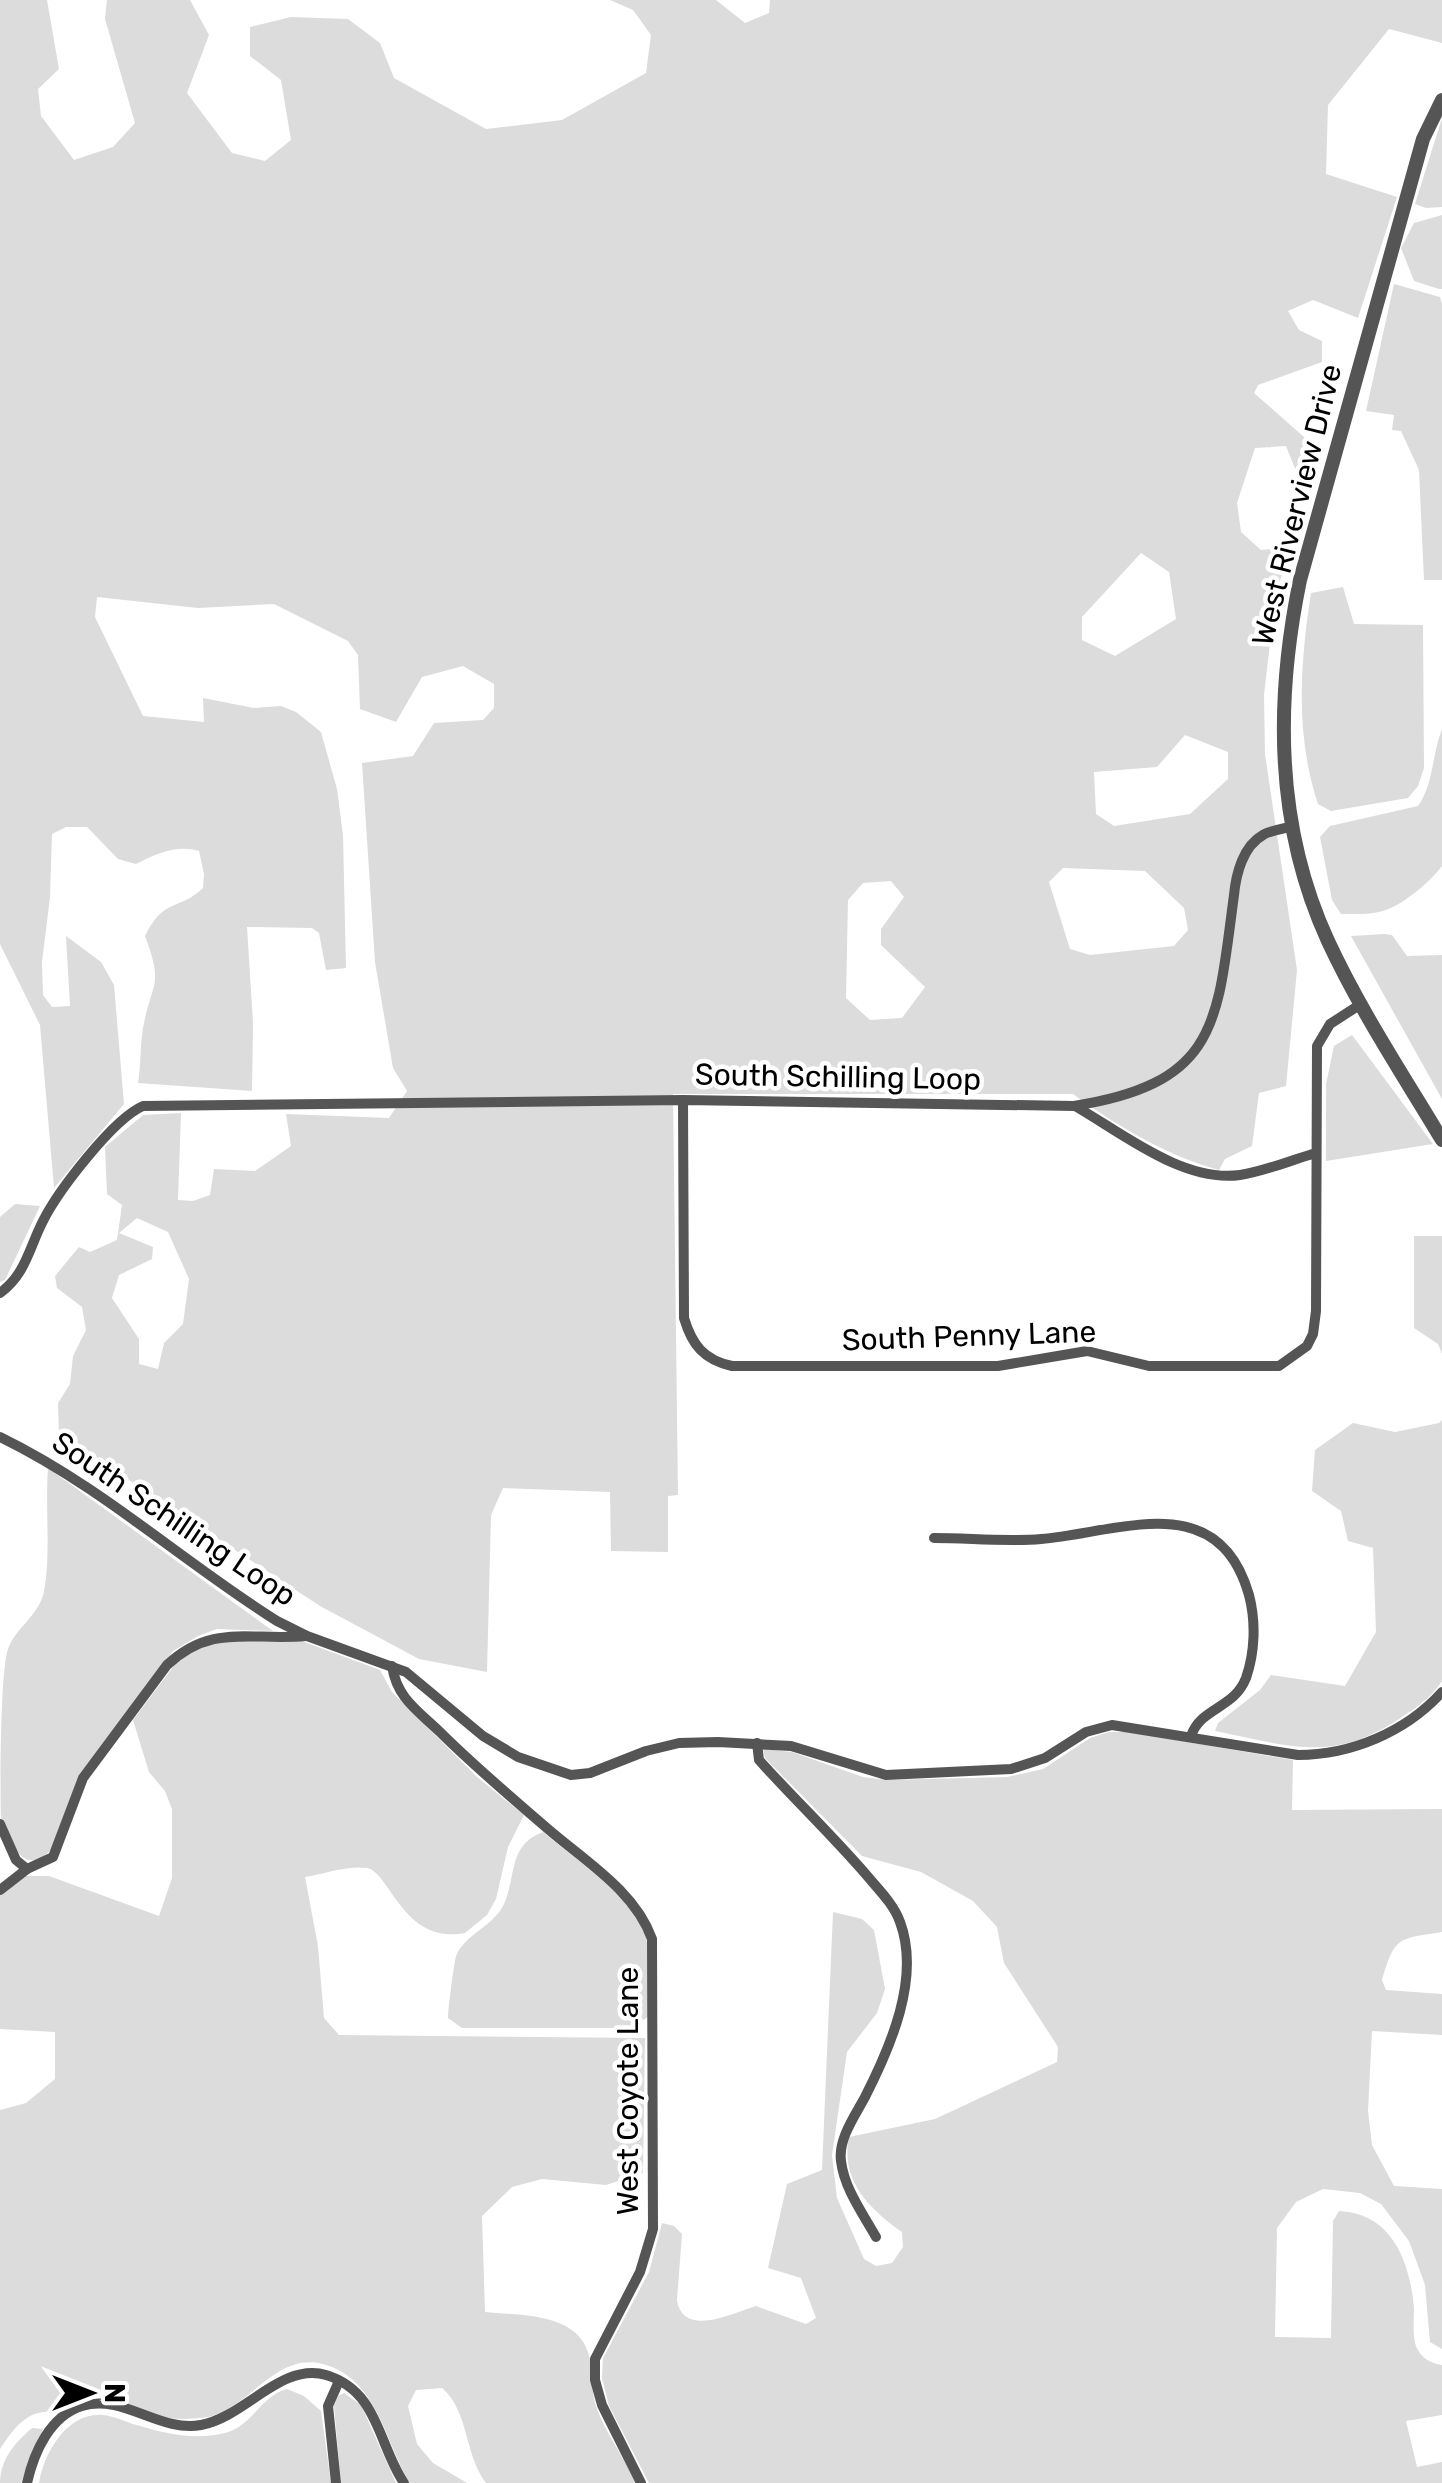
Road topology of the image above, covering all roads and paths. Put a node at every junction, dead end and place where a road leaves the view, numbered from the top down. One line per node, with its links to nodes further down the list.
1 (1442, 100): 2 (street, West Riverview Drive)
2 (1293, 826): 3 (street, West Riverview Drive); 5 (street, South Schilling Loop)
3 (1361, 1004): 6 (street, West Riverview Drive); 7 (street, South Penny Lane)
4 (683, 1100): 5 (street, South Schilling Loop); 7 (street, South Penny Lane); 8 (street, South Schilling Loop)
5 (1074, 1106): 7 (street)
6 (1442, 1140)
7 (1316, 1153)
8 (0, 1292)
9 (0, 1437): 11 (street, South Schilling Loop)
10 (934, 1538): 14 (street)
11 (307, 1636): 12 (street, South Schilling Loop); 17 (street)
12 (392, 1666): 15 (street, South Schilling Loop); 24 (street, West Coyote Lane)
13 (1442, 1692): 14 (street, South Schilling Loop)
14 (1190, 1736): 15 (street, South Schilling Loop)
15 (757, 1743): 19 (street)
16 (0, 1824): 17 (street)
17 (28, 1869): 18 (street)
18 (0, 1890)
19 (876, 2237)
20 (339, 2381): 21 (street); 22 (street); 23 (street)
21 (27, 2483)
22 (336, 2483)
23 (404, 2483)
24 (641, 2483)

